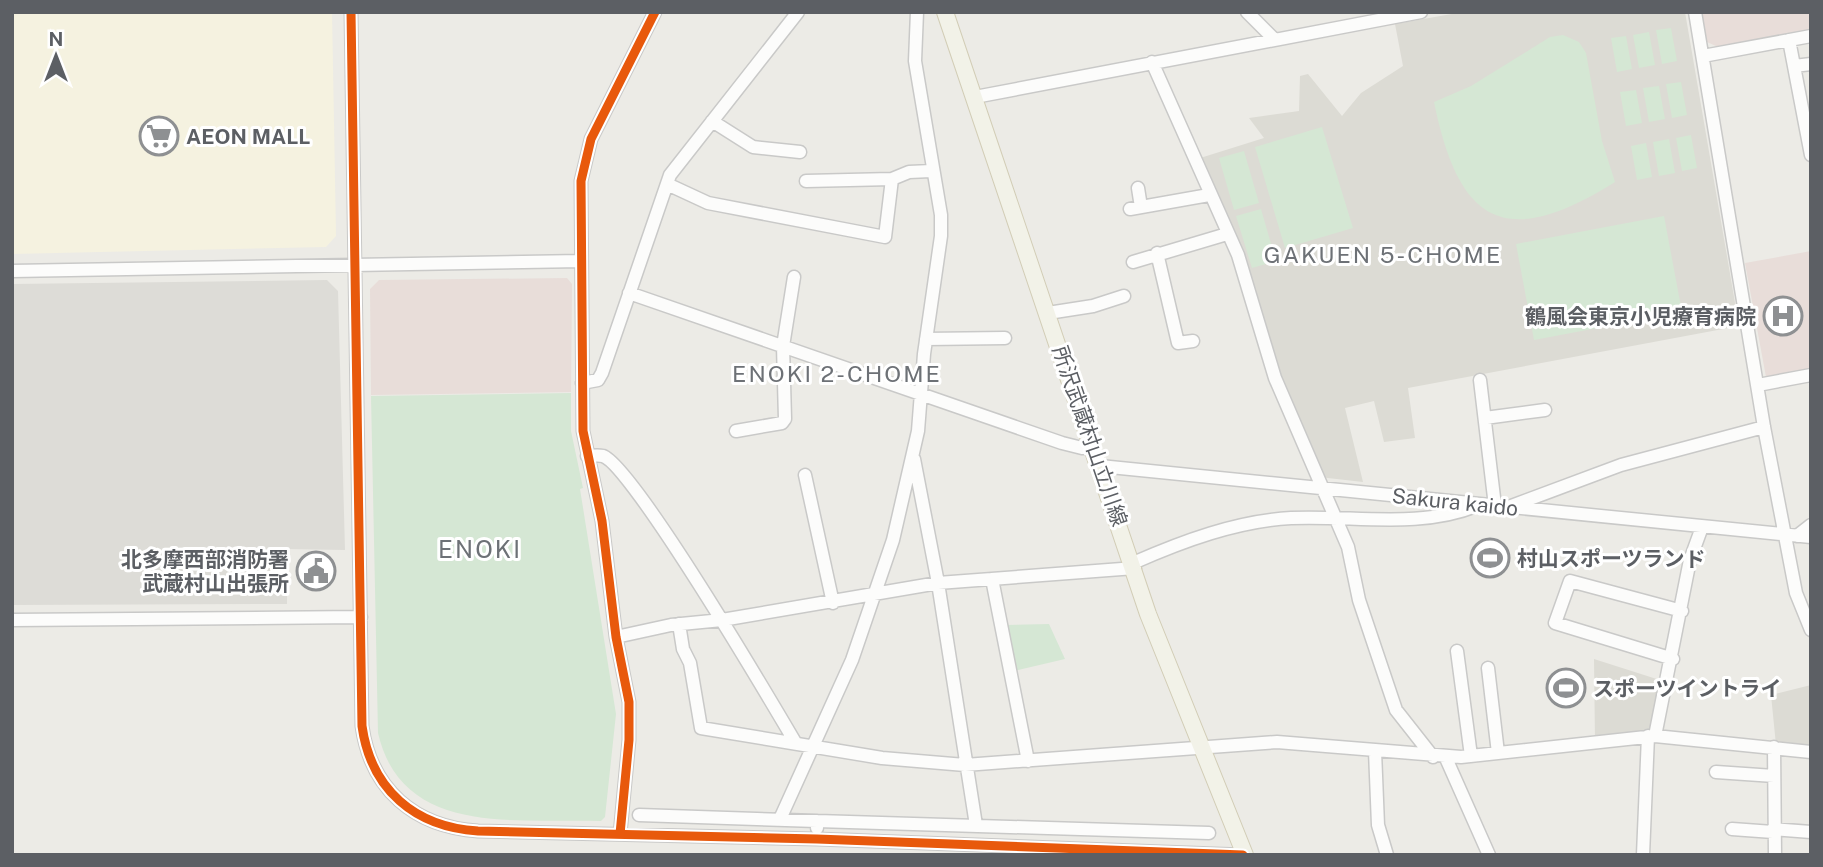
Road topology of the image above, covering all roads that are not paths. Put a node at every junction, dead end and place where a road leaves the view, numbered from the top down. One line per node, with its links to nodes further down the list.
1 (351, 12): 31 (street)
2 (655, 12): 29 (street)
3 (799, 12): 18 (street)
4 (918, 12): 21 (street)
5 (945, 12): 16 (main road, 所沢武蔵村山立川線)
6 (1247, 12): 10 (street)
7 (1421, 12): 10 (street)
8 (1695, 12): 12 (street)
9 (1811, 36): 11 (street)
10 (1274, 39): 13 (street)
11 (1789, 40): 12 (street); 15 (street)
12 (1703, 57): 44 (street)
13 (1152, 62): 16 (street); 26 (street)
14 (1811, 64): 15 (street)
15 (1794, 66): 17 (street)
16 (975, 97): 36 (main road, 所沢武蔵村山立川線)
17 (1806, 110): 20 (street)
18 (712, 121): 19 (street); 24 (street)
19 (800, 152)
20 (1811, 155)
21 (931, 171): 22 (street); 38 (street)
22 (892, 179): 23 (street); 24 (street)
23 (806, 181)
24 (667, 184): 34 (street)
25 (1138, 188): 26 (street)
26 (1209, 195): 27 (street)
27 (1227, 234): 28 (street); 55 (street)
28 (1157, 253): 30 (street); 39 (street)
29 (580, 261): 31 (street); 43 (street)
30 (1133, 262)
31 (355, 264): 32 (street); 69 (street)
32 (12, 271)
33 (794, 277): 40 (street)
34 (629, 293): 40 (street); 43 (street)
35 (1124, 296): 36 (street)
36 (1048, 313): 50 (main road, 所沢武蔵村山立川線)
37 (1005, 338): 38 (street)
38 (926, 339): 45 (street)
39 (1193, 341)
40 (783, 346): 45 (street); 49 (street)
41 (1811, 375): 44 (street)
42 (1480, 380): 47 (street)
43 (582, 383): 51 (street)
44 (1758, 385): 48 (street)
45 (922, 394): 50 (street); 52 (street)
46 (1545, 410): 47 (street)
47 (1485, 418): 57 (street)
48 (1764, 427): 57 (street); 61 (street)
49 (736, 431)
50 (1093, 446): 53 (main road, 所沢武蔵村山立川線)
51 (587, 456): 71 (street); 74 (street)
52 (914, 459): 65 (street); 66 (street)
53 (1100, 466): 55 (street, Sakura kaido); 63 (main road, 所沢武蔵村山立川線)
54 (805, 475): 67 (street)
55 (1321, 487): 56 (street, Sakura kaido); 58 (street)
56 (1480, 504): 57 (street, Sakura kaido); 58 (street)
57 (1501, 506): 60 (street, Sakura kaido)
58 (1333, 518): 63 (street); 86 (street)
59 (1811, 525): 61 (street)
60 (1702, 527): 61 (street, Sakura kaido); 68 (street)
61 (1791, 535): 62 (street, Sakura kaido); 73 (street)
62 (1811, 537)
63 (1134, 566): 64 (street); 80 (main road, 所沢武蔵村山立川線)
64 (992, 579): 65 (street); 88 (street)
65 (938, 583): 66 (street); 89 (street)
66 (876, 594): 67 (street); 81 (street)
67 (833, 603): 71 (street)
68 (1682, 611): 76 (street); 76 (street)
69 (361, 617): 70 (street); 100 (street)
70 (12, 620)
71 (722, 620): 72 (street); 79 (street)
72 (679, 624): 74 (street); 79 (street)
73 (1811, 630)
74 (616, 637): 100 (street)
75 (1457, 651): 87 (street)
76 (1673, 659): 78 (street)
77 (1488, 668): 85 (street)
78 (1652, 736): 82 (street); 85 (street); 107 (street)
79 (796, 743): 81 (street)
80 (1199, 746): 83 (street); 88 (street); 104 (main road, 所沢武蔵村山立川線)
81 (813, 747): 89 (street); 93 (street)
82 (1774, 747): 84 (street); 91 (street)
83 (1375, 751): 86 (street); 105 (street)
84 (1811, 751)
85 (1498, 754): 87 (street)
86 (1439, 756): 87 (street); 106 (street)
87 (1471, 756)
88 (1028, 761): 89 (street)
89 (965, 765): 95 (street)
90 (1716, 772): 91 (street)
91 (1774, 776): 98 (street)
92 (639, 815): 93 (street)
93 (780, 819): 94 (street)
94 (817, 821): 95 (street); 102 (street)
95 (976, 825): 97 (street)
96 (1732, 829): 98 (street)
97 (1094, 830): 101 (street); 103 (street)
98 (1773, 830): 99 (street); 108 (street)
99 (1811, 832)
100 (620, 834): 102 (street)
101 (1209, 834)
102 (817, 839): 103 (street)
103 (1094, 849): 104 (street)
104 (1244, 855)
105 (1387, 855)
106 (1489, 855)
107 (1643, 855)
108 (1774, 855)

